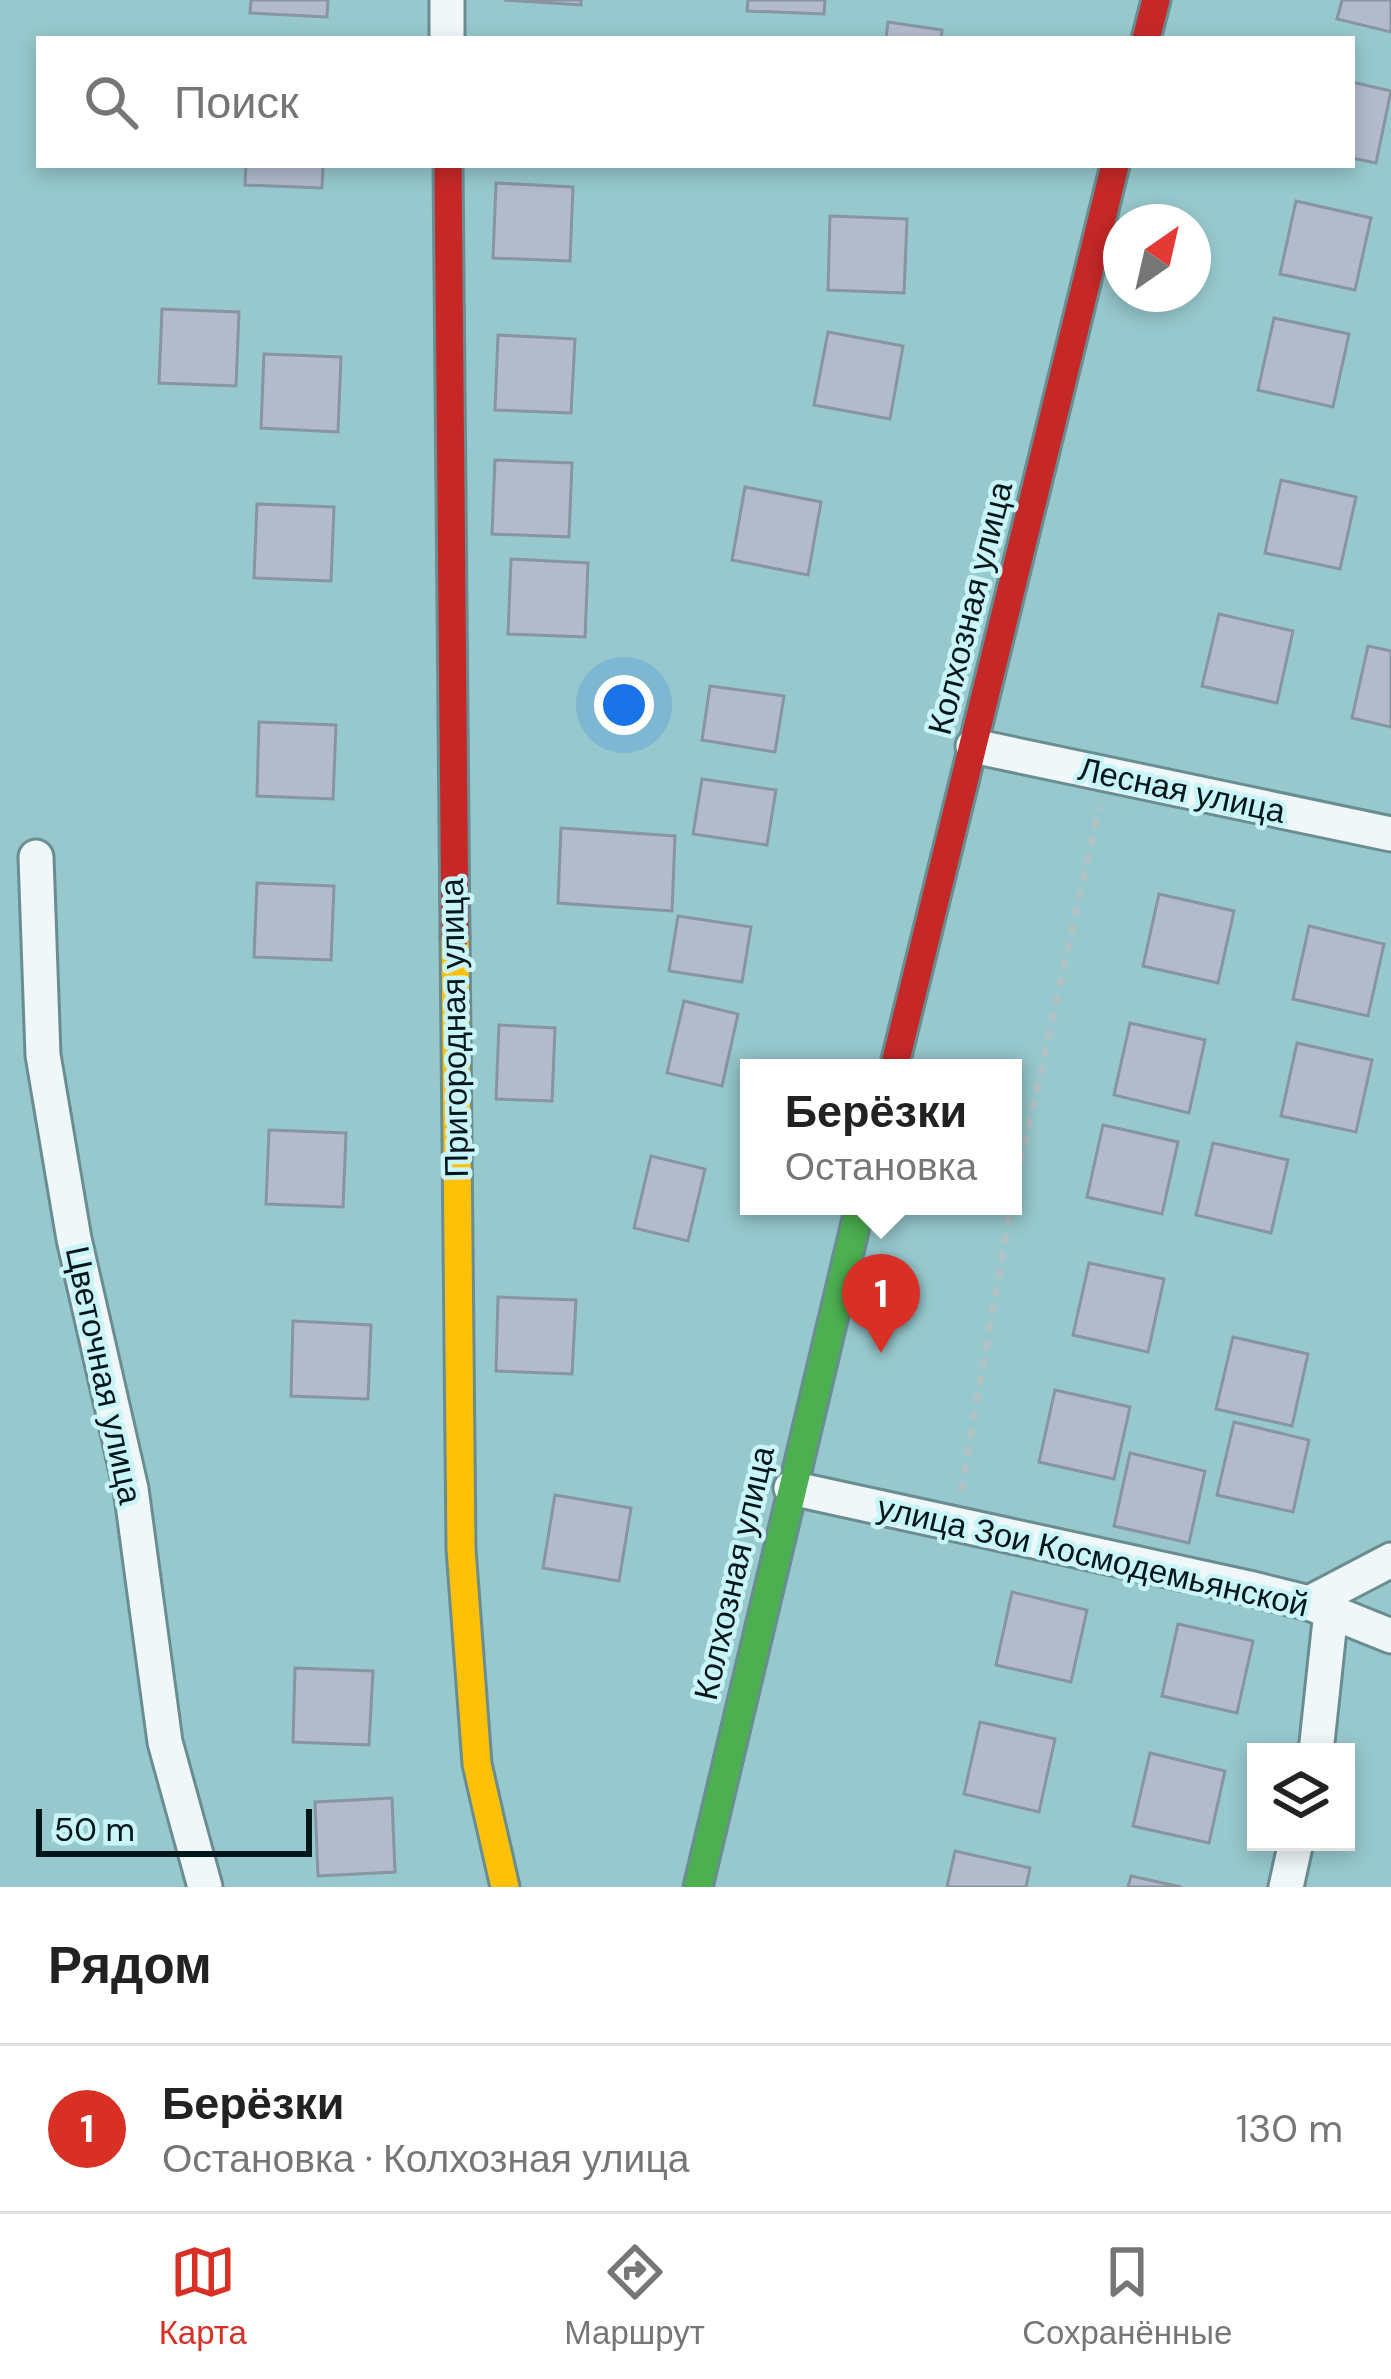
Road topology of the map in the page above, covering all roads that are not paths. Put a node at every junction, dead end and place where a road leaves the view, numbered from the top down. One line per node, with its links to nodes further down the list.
1 (447, 0): 3 (street)
2 (1156, 0): 4 (street)
3 (447, 36)
4 (1147, 36)
5 (448, 168): 19 (street, Пригородная улица)
6 (1114, 168): 7 (street, Колхозная улица)
7 (973, 746): 8 (street, Лесная улица); 10 (street, Колхозная улица)
8 (1391, 834)
9 (36, 857): 18 (street, Цветочная улица)
10 (896, 1059)
11 (858, 1215): 12 (street, Колхозная улица)
12 (791, 1488): 14 (street, улица Зои Космодемьянской); 20 (street, Колхозная улица)
13 (1391, 1560): 14 (street)
14 (1320, 1607): 15 (street, улица Зои Космодемьянской); 16 (street)
15 (1391, 1636)
16 (1316, 1743)
17 (1294, 1851): 21 (street)
18 (205, 1887)
19 (505, 1887)
20 (698, 1887)
21 (1286, 1887)

